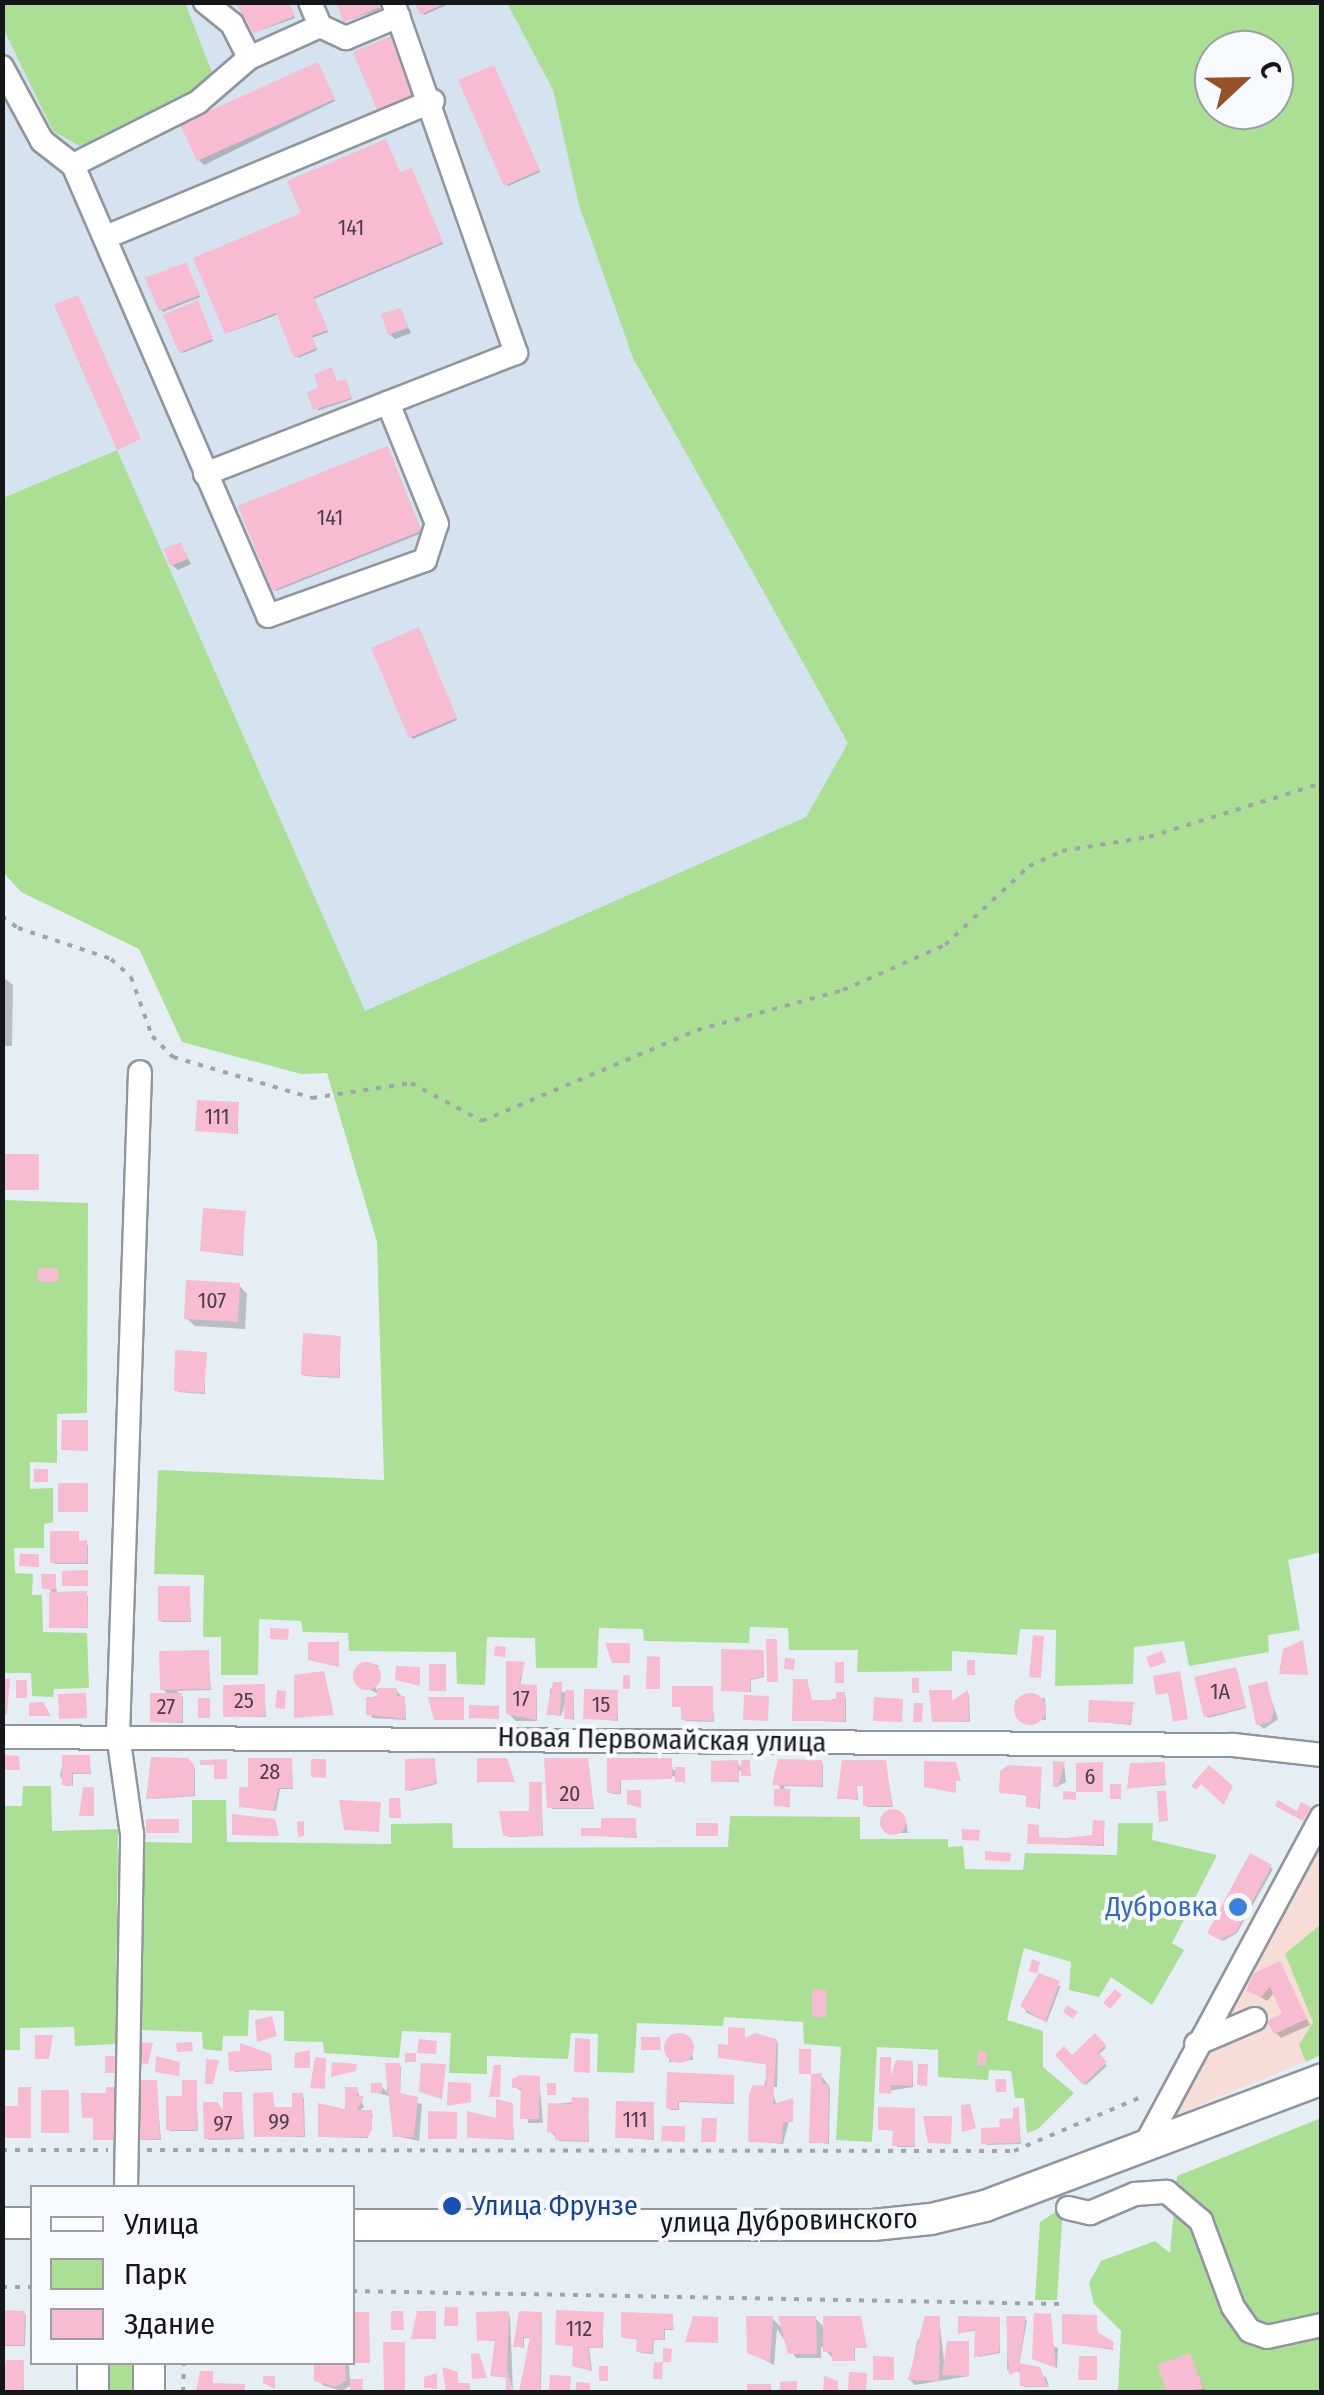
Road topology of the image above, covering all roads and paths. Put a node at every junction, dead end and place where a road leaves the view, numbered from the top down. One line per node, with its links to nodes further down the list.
1 (205, 2): 5 (street)
2 (310, 2): 4 (street)
3 (396, 9): 4 (street); 7 (street)
4 (320, 26): 5 (street)
5 (249, 58): 8 (street)
6 (2, 68): 8 (street)
7 (433, 101): 9 (street); 10 (street)
8 (73, 165): 9 (street)
9 (106, 237): 11 (street)
10 (388, 403): 11 (street); 11 (street)
11 (205, 474)
12 (1322, 784): 13 (path)
13 (2, 916)
14 (140, 1072): 15 (street)
15 (118, 1735): 16 (street, Новая Первомайская улица); 17 (street, Новая Первомайская улица); 25 (street)
16 (2, 1737)
17 (1322, 1754)
18 (1322, 1817): 20 (street)
19 (1256, 2019): 20 (street)
20 (1196, 2044): 22 (street)
21 (1322, 2079): 23 (main road, улица Дубровинского)
22 (1177, 2082): 23 (street); 25 (path)
23 (1144, 2147): 30 (main road, улица Дубровинского)
24 (2, 2150): 25 (path)
25 (126, 2150): 26 (street)
26 (126, 2185)
27 (1068, 2208): 35 (street)
28 (2, 2223): 29 (main road)
29 (30, 2223)
30 (355, 2224)
31 (2, 2287): 32 (path)
32 (30, 2287)
33 (355, 2292): 34 (path)
34 (1062, 2304)
35 (1322, 2326)
36 (93, 2365): 39 (main road)
37 (149, 2365): 40 (main road)
38 (184, 2365): 41 (path)
39 (93, 2392)
40 (148, 2392)
41 (183, 2392)

